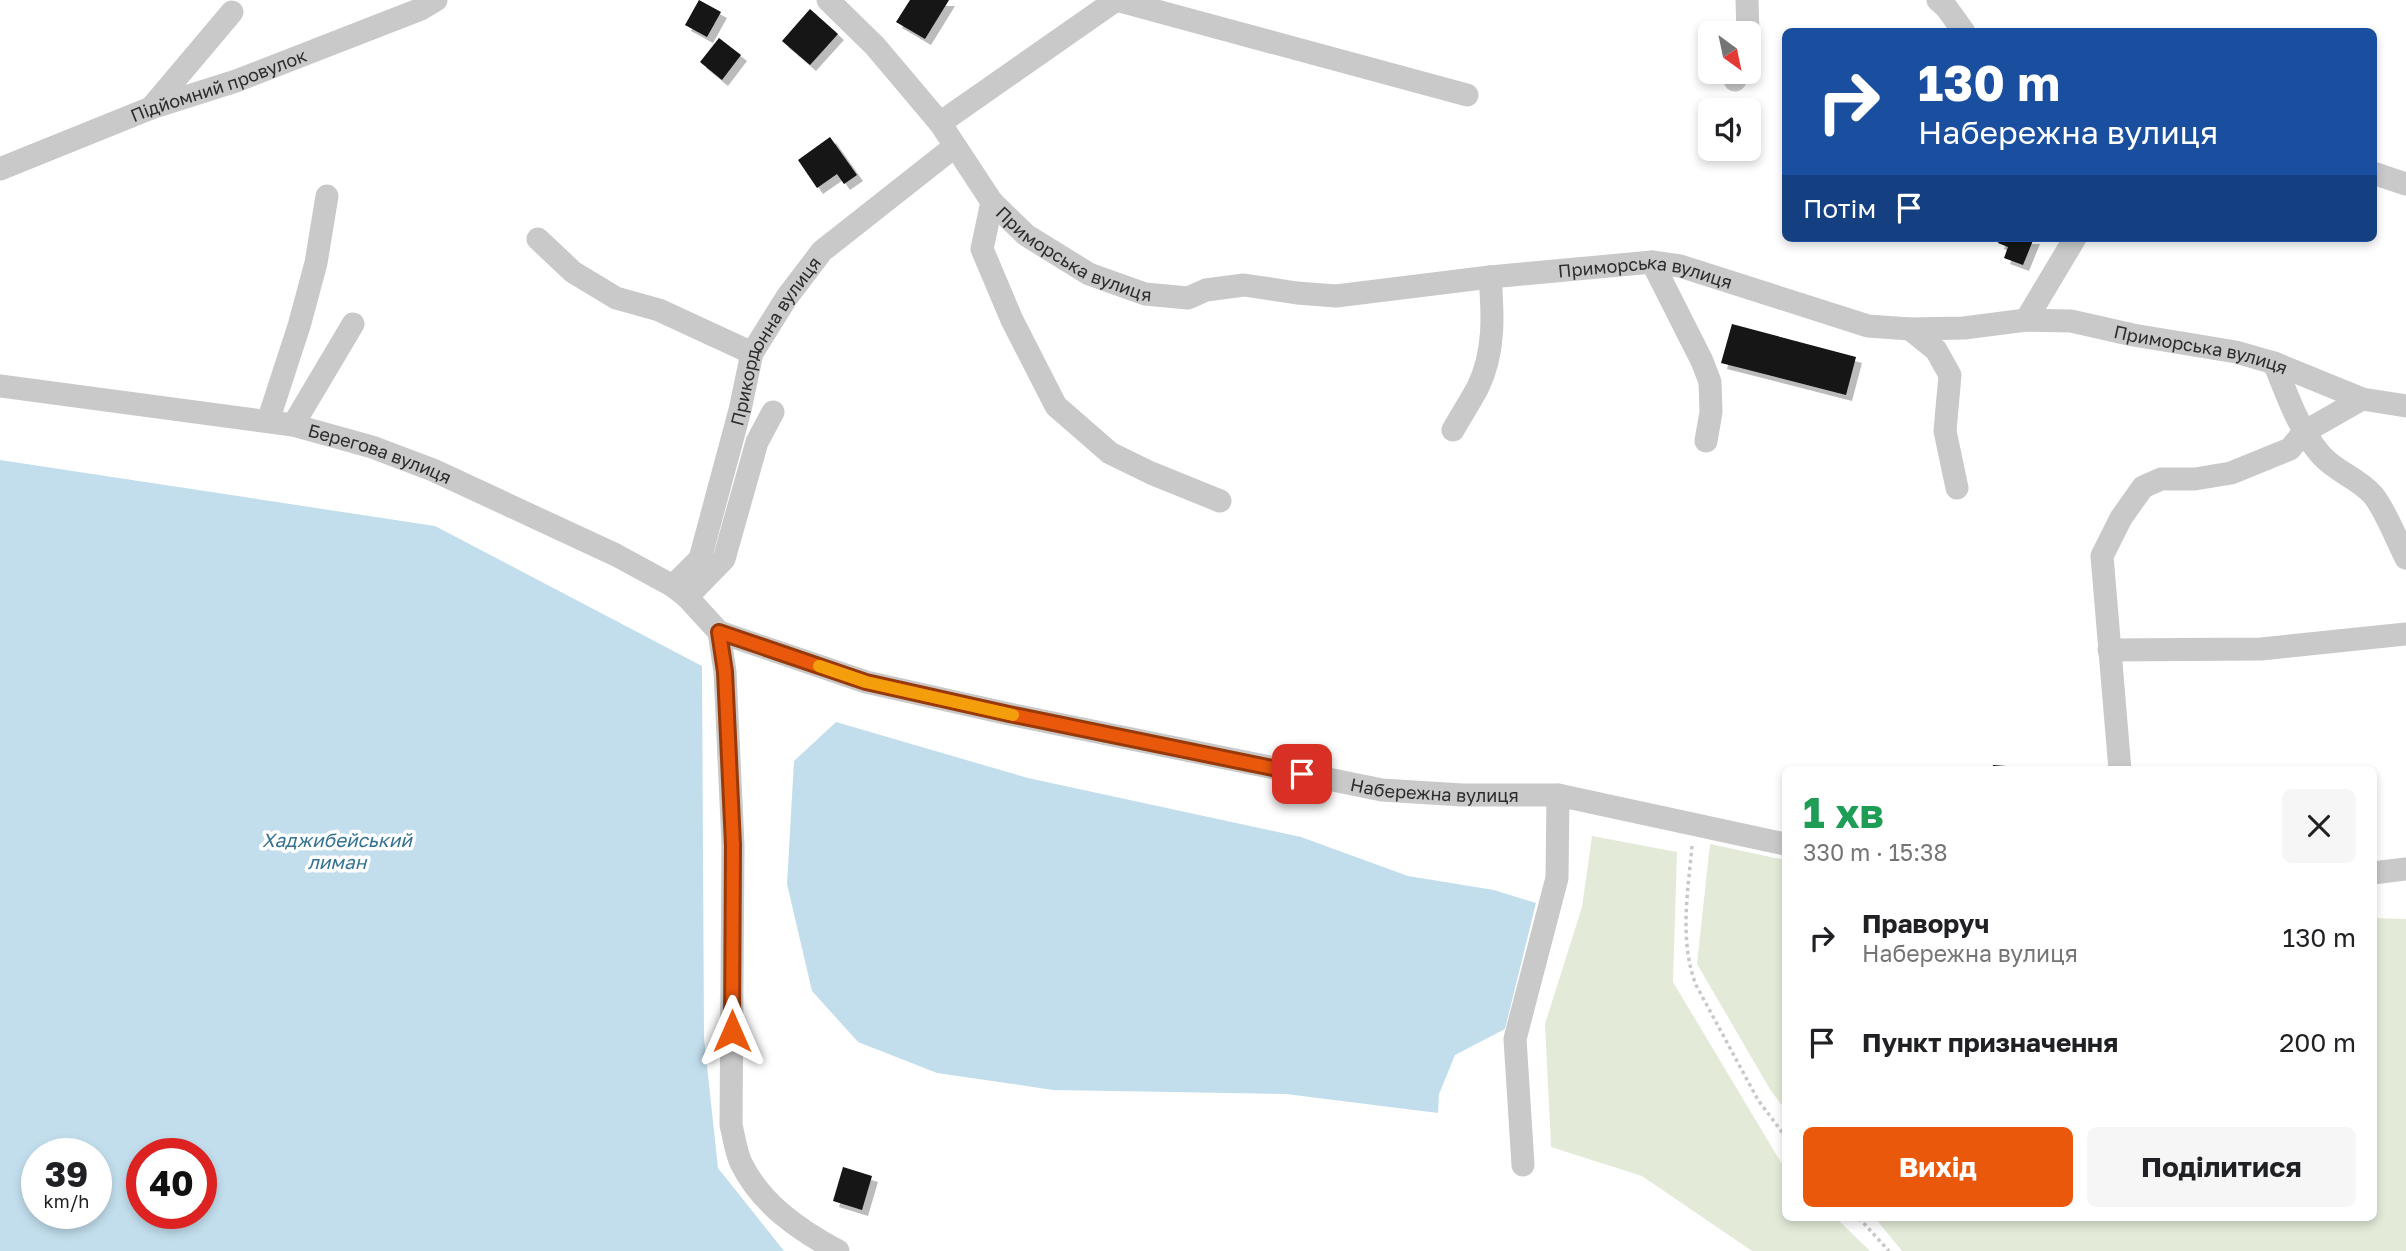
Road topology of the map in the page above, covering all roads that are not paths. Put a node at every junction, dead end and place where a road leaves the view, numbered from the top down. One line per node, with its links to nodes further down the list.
1 (436, 0): 10 (street, Підйомний провулок)
2 (828, 0): 11 (street, Приморська вулиця)
3 (1116, 0): 9 (street); 11 (street)
4 (1747, 0): 7 (street)
5 (1938, 0): 8 (street)
6 (232, 12): 10 (street)
7 (1748, 21)
8 (1961, 28)
9 (1467, 96)
10 (151, 108): 13 (street, Підйомний провулок)
11 (940, 123): 12 (street, Приморська вулиця)
12 (954, 147): 17 (street, Приморська вулиця); 25 (street, Прикордонна вулиця)
13 (0, 169)
14 (2377, 174): 15 (street)
15 (2406, 184)
16 (327, 196): 31 (street)
17 (992, 202): 21 (street, Приморська вулиця); 37 (street)
18 (538, 239): 25 (street)
19 (2073, 242): 22 (street)
20 (1652, 262): 21 (street, Приморська вулиця); 24 (street, Приморська вулиця); 35 (street)
21 (1490, 277): 33 (street)
22 (2026, 320): 24 (street, Приморська вулиця); 26 (street, Приморська вулиця)
23 (353, 324): 32 (street)
24 (1910, 330): 36 (street)
25 (752, 353): 39 (street, Прикордонна вулиця)
26 (2274, 363): 28 (street, Приморська вулиця); 34 (street)
27 (0, 386): 31 (street, Берегова вулиця)
28 (2362, 399): 29 (street, Приморська вулиця); 34 (street)
29 (2406, 406)
30 (774, 412): 39 (street)
31 (268, 421): 32 (street, Берегова вулиця)
32 (293, 425): 39 (street, Берегова вулиця)
33 (1453, 430)
34 (2304, 432): 38 (street); 42 (street)
35 (1706, 441)
36 (1958, 488)
37 (1220, 501)
38 (2406, 558)
39 (680, 591): 40 (street, Берегова вулиця)
40 (719, 632): 44 (street, Набережна вулиця); 49 (street)
41 (2406, 634): 42 (street)
42 (2109, 650): 43 (street)
43 (2120, 766)
44 (1558, 795): 45 (street, Набережна вулиця); 48 (street)
45 (1782, 843)
46 (2406, 869): 47 (street)
47 (2377, 873)
48 (1523, 1165)
49 (838, 1251)

